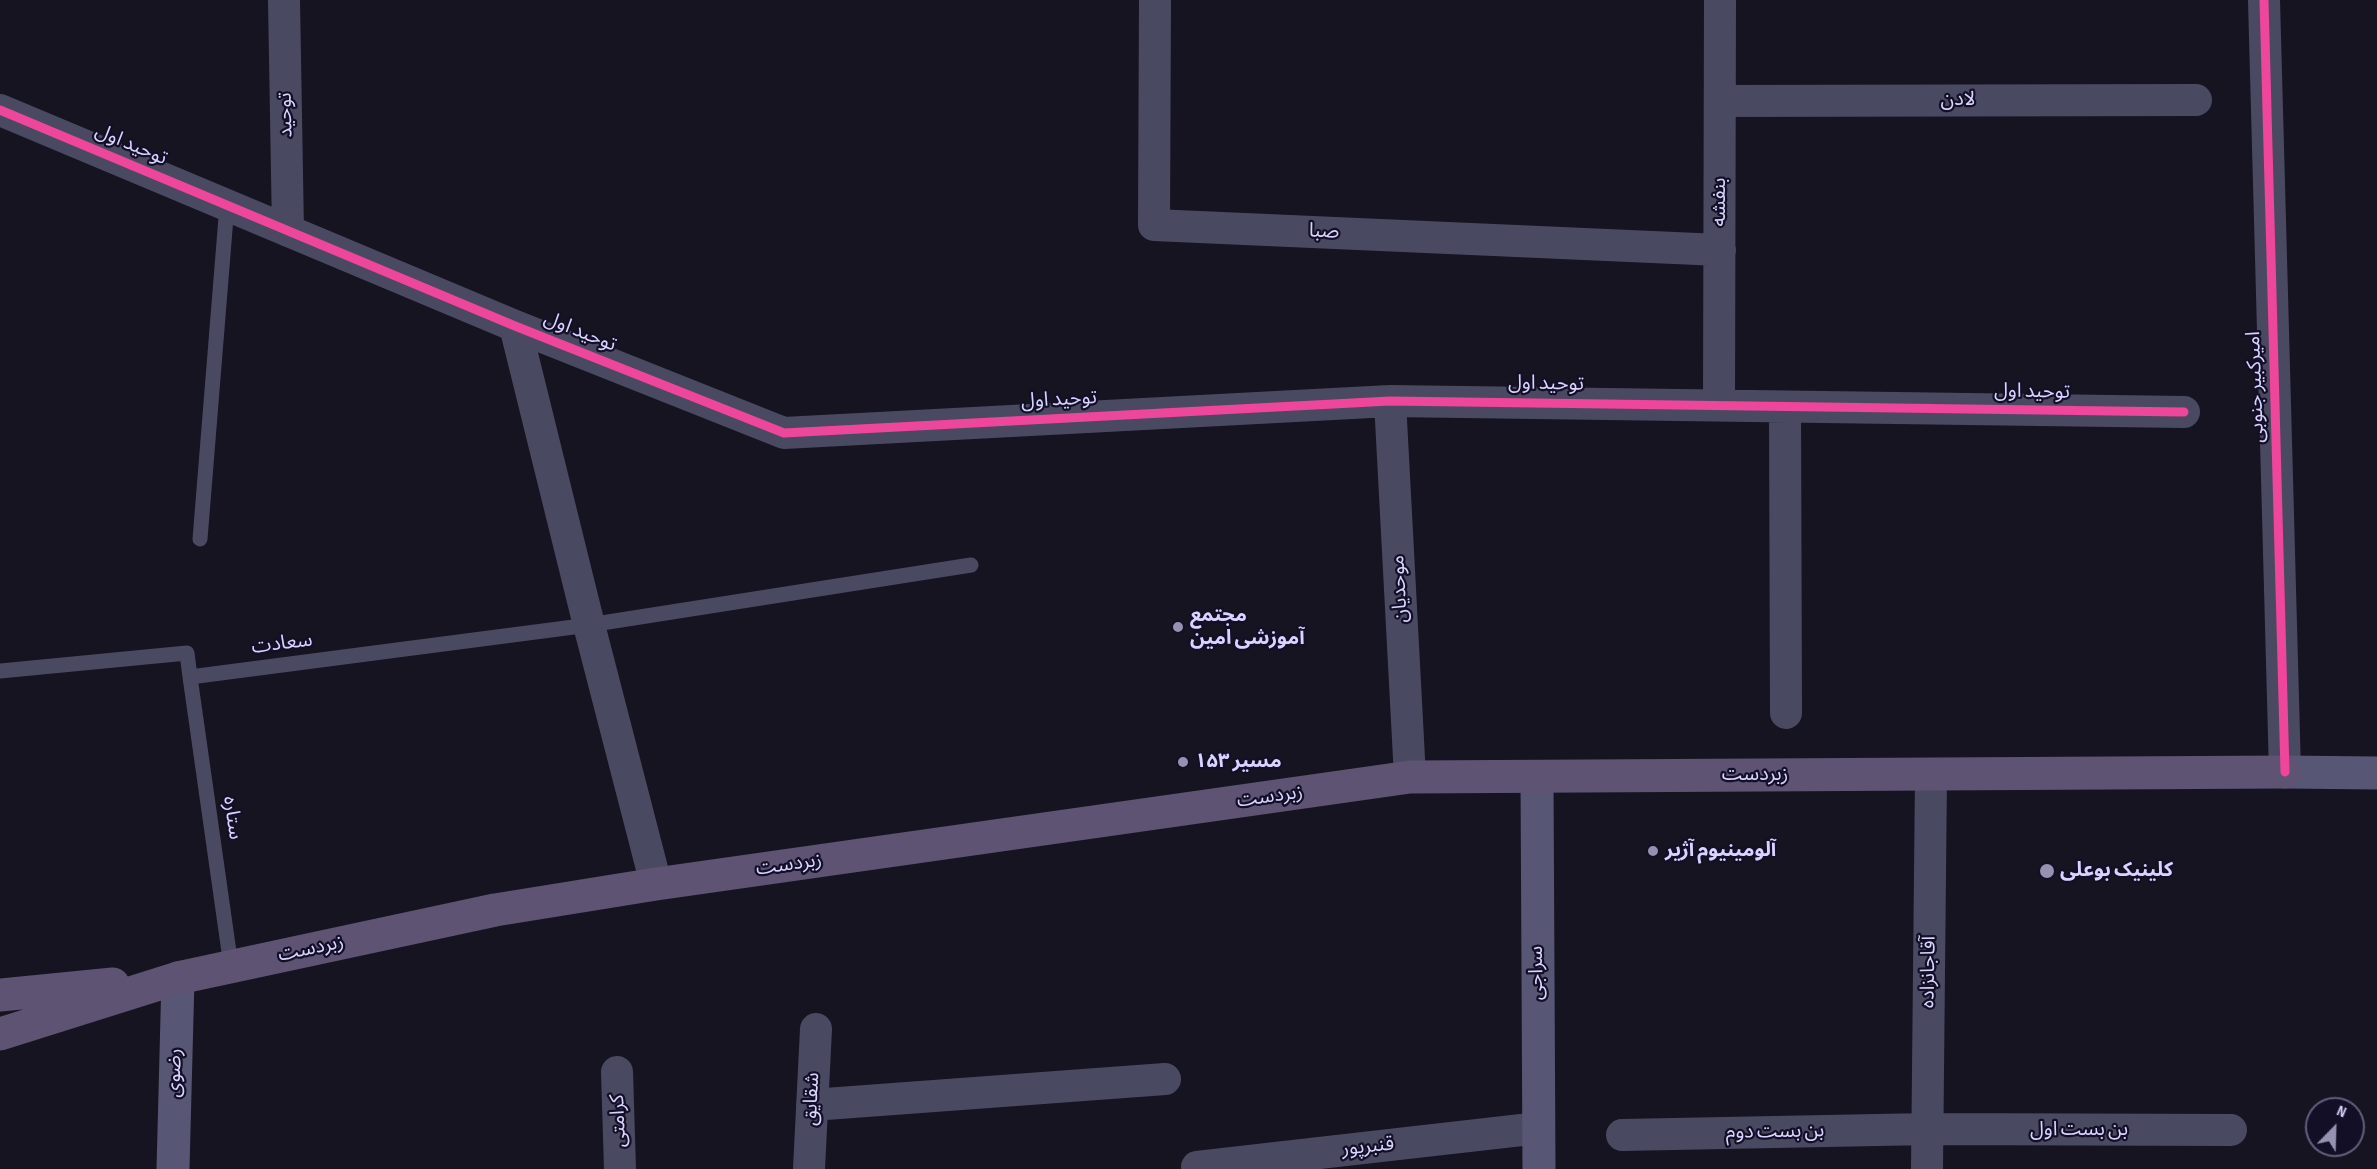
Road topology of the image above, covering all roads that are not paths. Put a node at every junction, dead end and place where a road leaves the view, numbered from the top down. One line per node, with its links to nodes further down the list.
1 (284, 0): 10 (street, توحید)
2 (1155, 0): 11 (street, صبا)
3 (1698, 0): 4 (street)
4 (1720, 0): 7 (street, بنفشه)
5 (2264, 0): 23 (street, امیرکبیر جنوبی)
6 (2196, 100): 7 (street, لادن)
7 (1720, 101): 11 (street, بنفشه)
8 (0, 110): 9 (street, توحید اول)
9 (227, 205): 10 (street, توحید اول); 17 (lane)
10 (288, 231): 12 (street, توحید اول)
11 (1720, 250): 14 (street, بنفشه)
12 (515, 326): 13 (street, توحید اول); 19 (street)
13 (1390, 401): 14 (street, توحید اول); 26 (street, موحدیان)
14 (1719, 404): 15 (street, توحید اول)
15 (1785, 407): 16 (street, توحید اول); 22 (street)
16 (2184, 412)
17 (201, 539)
18 (971, 565): 19 (lane, سعادت)
19 (589, 625): 21 (lane, سعادت); 28 (street)
20 (0, 671): 21 (lane)
21 (190, 677): 29 (lane, ستاره)
22 (1786, 713)
23 (2285, 772): 24 (street, زبردست); 25 (main road, زبردست)
24 (2377, 773)
25 (1931, 775): 27 (main road, زبردست); 38 (street, آقاجانزاده)
26 (1410, 777): 27 (main road, زبردست); 28 (main road, زبردست)
27 (1537, 777): 37 (street, سراجی)
28 (656, 884): 29 (main road, زبردست)
29 (231, 966): 30 (main road, زبردست)
30 (178, 978): 31 (main road, زبردست); 33 (main road, زبردست); 42 (street, رضوی)
31 (0, 995)
32 (816, 1029): 36 (street, شقایق)
33 (0, 1034)
34 (617, 1072): 43 (street, کرامتی)
35 (1165, 1079): 36 (street)
36 (812, 1105): 44 (street, شقایق)
37 (1539, 1128): 41 (street, قنبرپور); 45 (street, سراجی)
38 (1928, 1129): 39 (street, بن بست اول); 40 (street, بن بست دوم); 46 (street, آقاجانزاده)
39 (2231, 1130)
40 (1622, 1135)
41 (1197, 1167)
42 (173, 1169)
43 (620, 1169)
44 (809, 1169)
45 (1539, 1169)
46 (1927, 1169)

